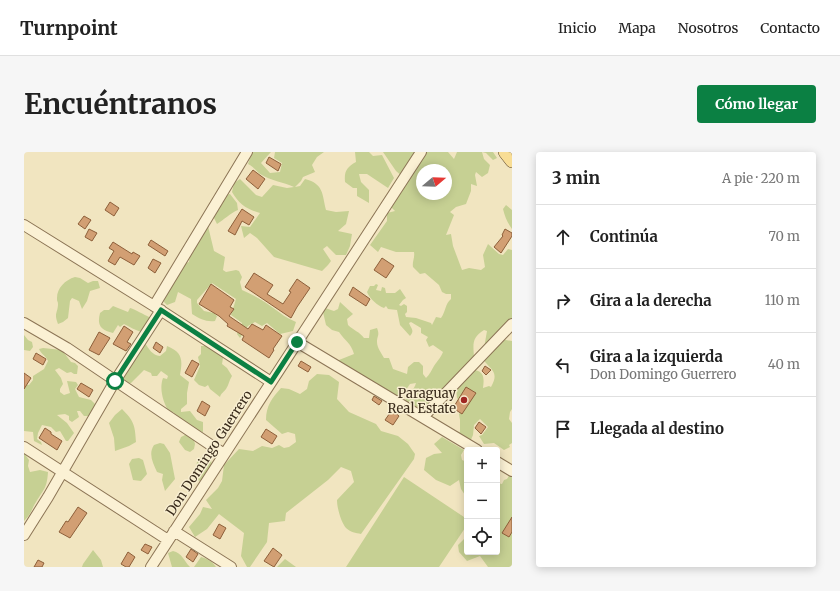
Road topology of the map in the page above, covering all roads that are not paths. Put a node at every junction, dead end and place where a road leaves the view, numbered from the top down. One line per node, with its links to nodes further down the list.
1 (247, 152): 6 (street)
2 (421, 152): 9 (street, Don Domingo Guerrero)
3 (505, 152): 4 (main road)
4 (512, 161)
5 (24, 225): 6 (street)
6 (157, 308): 10 (street); 11 (street)
7 (24, 323): 10 (street)
8 (512, 324): 12 (street)
9 (297, 342): 11 (street, Don Domingo Guerrero); 12 (street)
10 (115, 381): 15 (street); 18 (street)
11 (271, 382): 15 (street, Don Domingo Guerrero)
12 (423, 418): 14 (street)
13 (24, 447): 18 (street)
14 (472, 447)
15 (224, 454): 19 (street, Don Domingo Guerrero)
16 (500, 464): 17 (street)
17 (512, 471)
18 (62, 473): 20 (street); 21 (street)
19 (174, 531): 21 (street, Don Domingo Guerrero); 23 (street)
20 (24, 535)
21 (168, 540): 22 (street, Don Domingo Guerrero)
22 (151, 567)
23 (231, 567)

